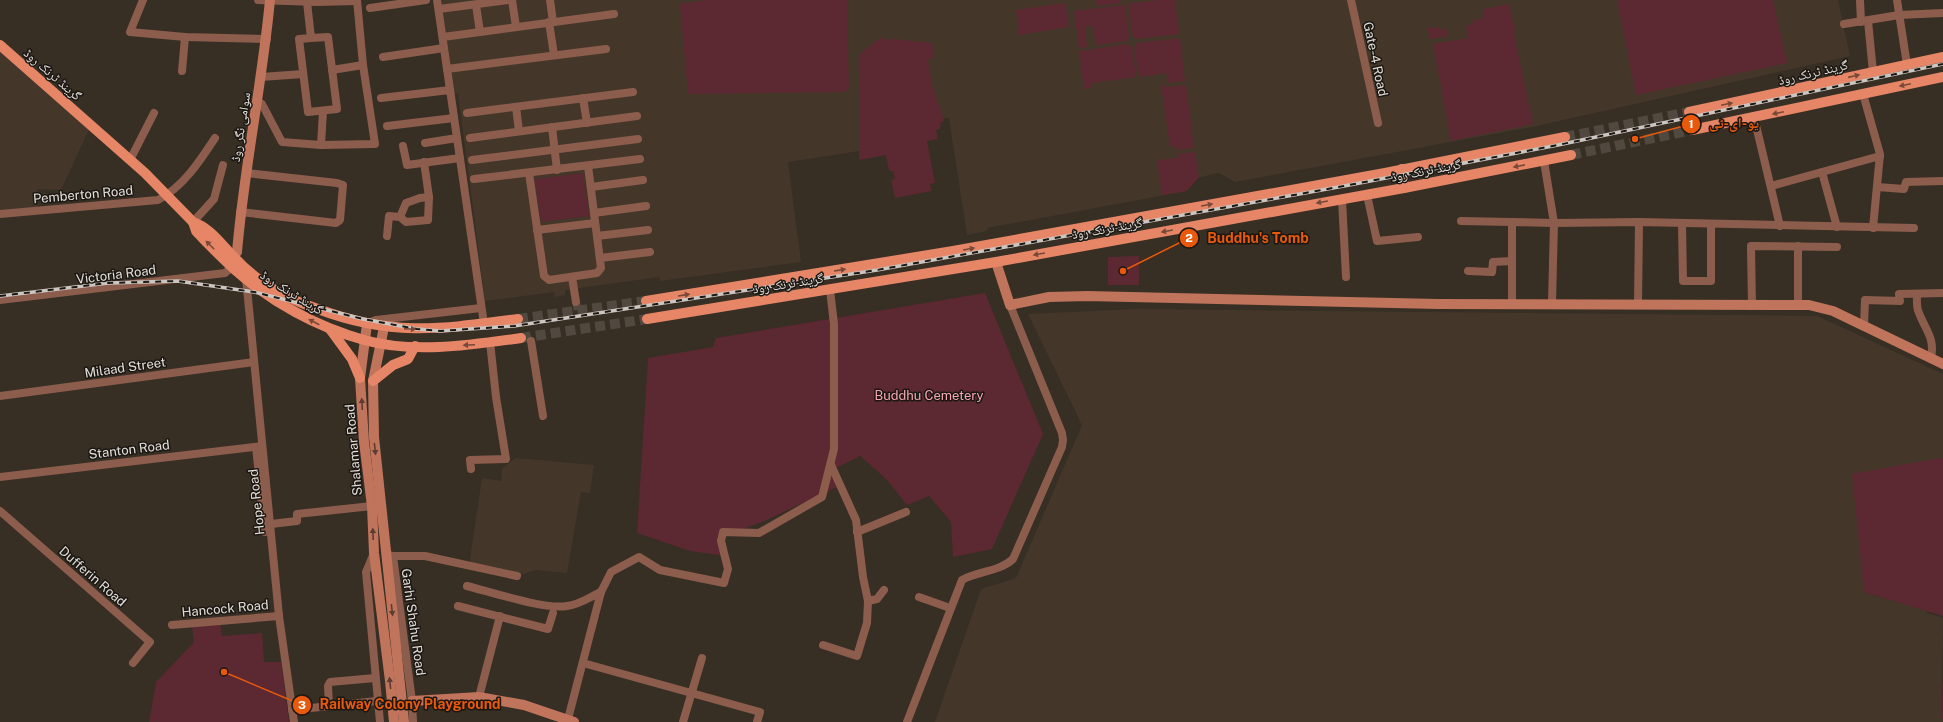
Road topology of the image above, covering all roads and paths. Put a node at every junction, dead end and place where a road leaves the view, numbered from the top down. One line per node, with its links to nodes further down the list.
1 (143, 0): 26 (street)
2 (258, 0): 3 (street)
3 (270, 0): 14 (street); 29 (street, سوامی نگر روڈ)
4 (357, 0): 13 (street); 36 (street)
5 (426, 0): 16 (street)
6 (437, 0): 17 (street)
7 (508, 0): 15 (street)
8 (512, 0): 24 (street)
9 (550, 0): 21 (street)
10 (1351, 0): 60 (street, Gate-4 Road)
11 (1860, 0): 22 (street)
12 (1897, 0): 20 (street)
13 (316, 1): 14 (street)
14 (307, 2): 28 (street)
15 (477, 3): 17 (street); 25 (street)
16 (370, 8)
17 (439, 9): 27 (street)
18 (1943, 13): 20 (street)
19 (614, 14): 21 (street)
20 (1899, 15): 22 (street); 37 (street)
21 (551, 22): 24 (street); 33 (street)
22 (1865, 22): 23 (street); 41 (street)
23 (1844, 24)
24 (516, 27): 25 (street)
25 (480, 32): 27 (street)
26 (185, 37): 29 (street); 40 (street)
27 (443, 37): 31 (street)
28 (311, 38): 39 (street); 42 (street)
29 (266, 39): 43 (street, سوامی نگر روڈ)
30 (0, 45): 78 (main road, گرینڈ ٹرنک روڈ)
31 (444, 48): 34 (street); 38 (street)
32 (606, 49): 33 (street)
33 (554, 55): 38 (street)
34 (383, 57)
35 (1943, 57): 37 (main road, گرینڈ ٹرنک روڈ)
36 (363, 65): 39 (street); 71 (street)
37 (1907, 65): 41 (main road, گرینڈ ٹرنک روڈ)
38 (447, 69): 45 (street)
39 (332, 70): 52 (street)
40 (182, 71)
41 (1873, 72): 53 (main road, گرینڈ ٹرنک روڈ, one-way to 41)
42 (303, 74): 43 (street); 52 (street)
43 (262, 77): 50 (street, سوامی نگر روڈ)
44 (1943, 77): 47 (main road, one-way to 47)
45 (450, 90): 48 (street); 57 (street)
46 (633, 92): 49 (street)
47 (1863, 94): 58 (main road, one-way to 58); 75 (street)
48 (381, 98)
49 (583, 98): 51 (street); 59 (street)
50 (257, 102): 71 (street); 87 (street, سوامی نگر روڈ)
51 (516, 107): 55 (street); 64 (street)
52 (323, 111): 71 (street)
53 (1689, 112)
54 (154, 113): 78 (street)
55 (467, 113)
56 (637, 116): 59 (street)
57 (454, 118): 61 (street); 67 (street)
58 (1754, 118): 63 (main road); 92 (street)
59 (587, 123): 62 (street)
60 (1378, 123)
61 (387, 126)
62 (552, 127): 64 (street); 73 (street)
63 (1692, 130)
64 (519, 131): 68 (street)
65 (1565, 137): 84 (main road, گرینڈ ٹرنک روڈ)
66 (215, 138): 97 (street)
67 (457, 138): 70 (street); 76 (street)
68 (470, 138)
69 (638, 139): 73 (street)
70 (425, 143)
71 (321, 145)
72 (403, 146): 81 (street)
73 (554, 150): 79 (street); 85 (street)
74 (1571, 156): 80 (main road, گرینڈ ٹرنک روڈ)
75 (1880, 156): 86 (street); 94 (street)
76 (460, 158): 81 (street); 146 (street)
77 (640, 159): 83 (street)
78 (130, 160): 97 (main road, گرینڈ ٹرنک روڈ)
79 (472, 160)
80 (1544, 161): 95 (main road, گرینڈ ٹرنک روڈ, one-way to 95); 108 (street)
81 (424, 162): 98 (street)
82 (223, 165): 106 (street)
83 (588, 166): 85 (street); 93 (street)
84 (1402, 169): 95 (main road); 138 (main road, گرینڈ ٹرنک روڈ, one-way to 84)
85 (557, 170): 88 (street)
86 (1822, 172): 92 (street); 114 (street)
87 (246, 173): 101 (street, سوامی نگر روڈ); 101 (street)
88 (529, 173): 89 (street); 117 (street)
89 (474, 179)
90 (643, 180): 93 (street)
91 (1943, 181): 94 (street)
92 (1771, 186): 113 (street)
93 (590, 187): 102 (street)
94 (1877, 187): 115 (street)
95 (1404, 188): 96 (main road, گرینڈ ٹرنک روڈ)
96 (1367, 194): 99 (main road, گرینڈ ٹرنک روڈ); 121 (street)
97 (167, 195): 103 (street, Pemberton Road); 106 (main road, گرینڈ ٹرنک روڈ)
98 (429, 197): 104 (street); 104 (street)
99 (1342, 199): 128 (main road, گرینڈ ٹرنک روڈ, one-way to 128); 132 (street)
100 (646, 206): 102 (street)
101 (240, 212): 125 (street, سوامی نگر روڈ)
102 (594, 213): 110 (street)
103 (0, 214)
104 (400, 217): 119 (street)
105 (1461, 221): 107 (street)
106 (193, 222): 125 (main road, گرینڈ ٹرنک روڈ); 129 (main road, گرینڈ ٹرنک روڈ, one-way to 106)
107 (1512, 222): 108 (street); 127 (street)
108 (1554, 222): 109 (street); 140 (street)
109 (1639, 222): 111 (street); 142 (street)
110 (595, 223): 117 (street); 120 (street)
111 (1682, 224): 112 (street); 112 (street)
112 (1711, 225): 113 (street)
113 (1780, 226): 114 (street)
114 (1837, 227): 115 (street)
115 (1873, 228): 116 (street)
116 (1914, 228)
117 (537, 230): 131 (street)
118 (648, 230): 120 (street)
119 (386, 236)
120 (597, 236): 126 (street)
121 (1418, 237)
122 (1798, 246): 123 (street); 144 (street); 145 (street)
123 (1837, 247)
124 (650, 252): 126 (street)
125 (233, 256): 149 (main road, گرینڈ ٹرنک روڈ)
126 (600, 258): 131 (street)
127 (1512, 261): 130 (street); 141 (street)
128 (996, 262): 134 (main road, گرینڈ ٹرنک روڈ); 143 (street)
129 (232, 268): 133 (main road, گرینڈ ٹرنک روڈ); 137 (street, Victoria Road)
130 (1468, 271)
131 (572, 277): 139 (street)
132 (1346, 277)
133 (246, 278): 153 (main road, گرینڈ ٹرنک روڈ, one-way to 133); 162 (street, Hope Road)
134 (830, 290): 148 (main road, گرینڈ ٹرنک روڈ); 169 (street)
135 (1943, 293): 136 (street)
136 (1917, 294): 151 (street); 160 (street)
137 (0, 300)
138 (646, 301)
139 (576, 302)
140 (1552, 303): 141 (street); 142 (street)
141 (1512, 304): 143 (street)
142 (1638, 304): 145 (street)
143 (1010, 305): 187 (street)
144 (1798, 305): 145 (street); 151 (street)
145 (1752, 306)
146 (481, 308): 149 (street); 150 (street)
147 (518, 319): 150 (main road, گرینڈ ٹرنک روڈ)
148 (647, 319)
149 (367, 324): 152 (main road, گرینڈ ٹرنک روڈ); 155 (street, Shalamar Road)
150 (484, 324): 152 (main road, گرینڈ ٹرنک روڈ, one-way to 150)
151 (1864, 326): 160 (street)
152 (384, 327): 158 (street, Shalamar Road)
153 (329, 328): 155 (main road, گرینڈ ٹرنک روڈ); 164 (main road)
154 (521, 338): 157 (main road, گرینڈ ٹرنک روڈ)
155 (365, 340): 158 (main road, گرینڈ ٹرنک روڈ); 164 (street, Shalamar Road)
156 (531, 341): 167 (street)
157 (490, 342): 159 (main road, گرینڈ ٹرنک روڈ, one-way to 159); 170 (street)
158 (381, 343): 159 (main road, گرینڈ ٹرنک روڈ); 165 (street, Shalamar Road)
159 (415, 346): 165 (main road)
160 (1931, 358): 161 (street); 163 (street)
161 (1943, 361)
162 (254, 362): 166 (street, Milaad Street); 168 (street, Hope Road)
163 (1943, 364)
164 (360, 378): 172 (street, Shalamar Road, one-way to 164)
165 (373, 381): 179 (street, Shalamar Road, one-way to 179)
166 (0, 396)
167 (543, 416)
168 (259, 447): 171 (street, Stanton Road); 175 (street, Hope Road); 176 (street)
169 (830, 465): 177 (street); 183 (street)
170 (470, 469)
171 (0, 476)
172 (372, 506): 175 (street); 178 (street, Shalamar Road, one-way to 172)
173 (0, 511): 194 (street, Dufferin Road)
174 (906, 512): 177 (street)
175 (271, 524): 189 (street, Hope Road)
176 (264, 532)
177 (858, 532): 185 (street)
178 (374, 553): 196 (street); 206 (street, Shalamar Road, one-way to 178)
179 (389, 555): 180 (street); 200 (street, Garhi Shahu Road); 207 (street, Shalamar Road, one-way to 207)
180 (517, 576)
181 (467, 586): 183 (street)
182 (884, 590): 185 (street)
183 (601, 592): 195 (street)
184 (919, 598): 187 (street)
185 (868, 601): 192 (street)
186 (458, 606): 190 (street)
187 (950, 608): 211 (street)
188 (553, 613): 190 (street)
189 (279, 616): 191 (street, Hancock Road); 202 (street, Hope Road)
190 (500, 616): 198 (street)
191 (172, 625)
192 (823, 645)
193 (702, 658): 197 (street)
194 (133, 663)
195 (583, 663): 197 (street); 203 (street)
196 (375, 678): 199 (street); 201 (street)
197 (691, 693): 209 (street); 210 (street)
198 (479, 698): 200 (street); 203 (street)
199 (377, 701): 201 (street); 205 (street)
200 (412, 701): 208 (street, Garhi Shahu Road)
201 (329, 706): 202 (street)
202 (292, 710): 204 (street, Hope Road)
203 (571, 721)
204 (294, 722)
205 (380, 722)
206 (394, 722)
207 (404, 722)
208 (413, 722)
209 (683, 722)
210 (757, 722)
211 (907, 722)

